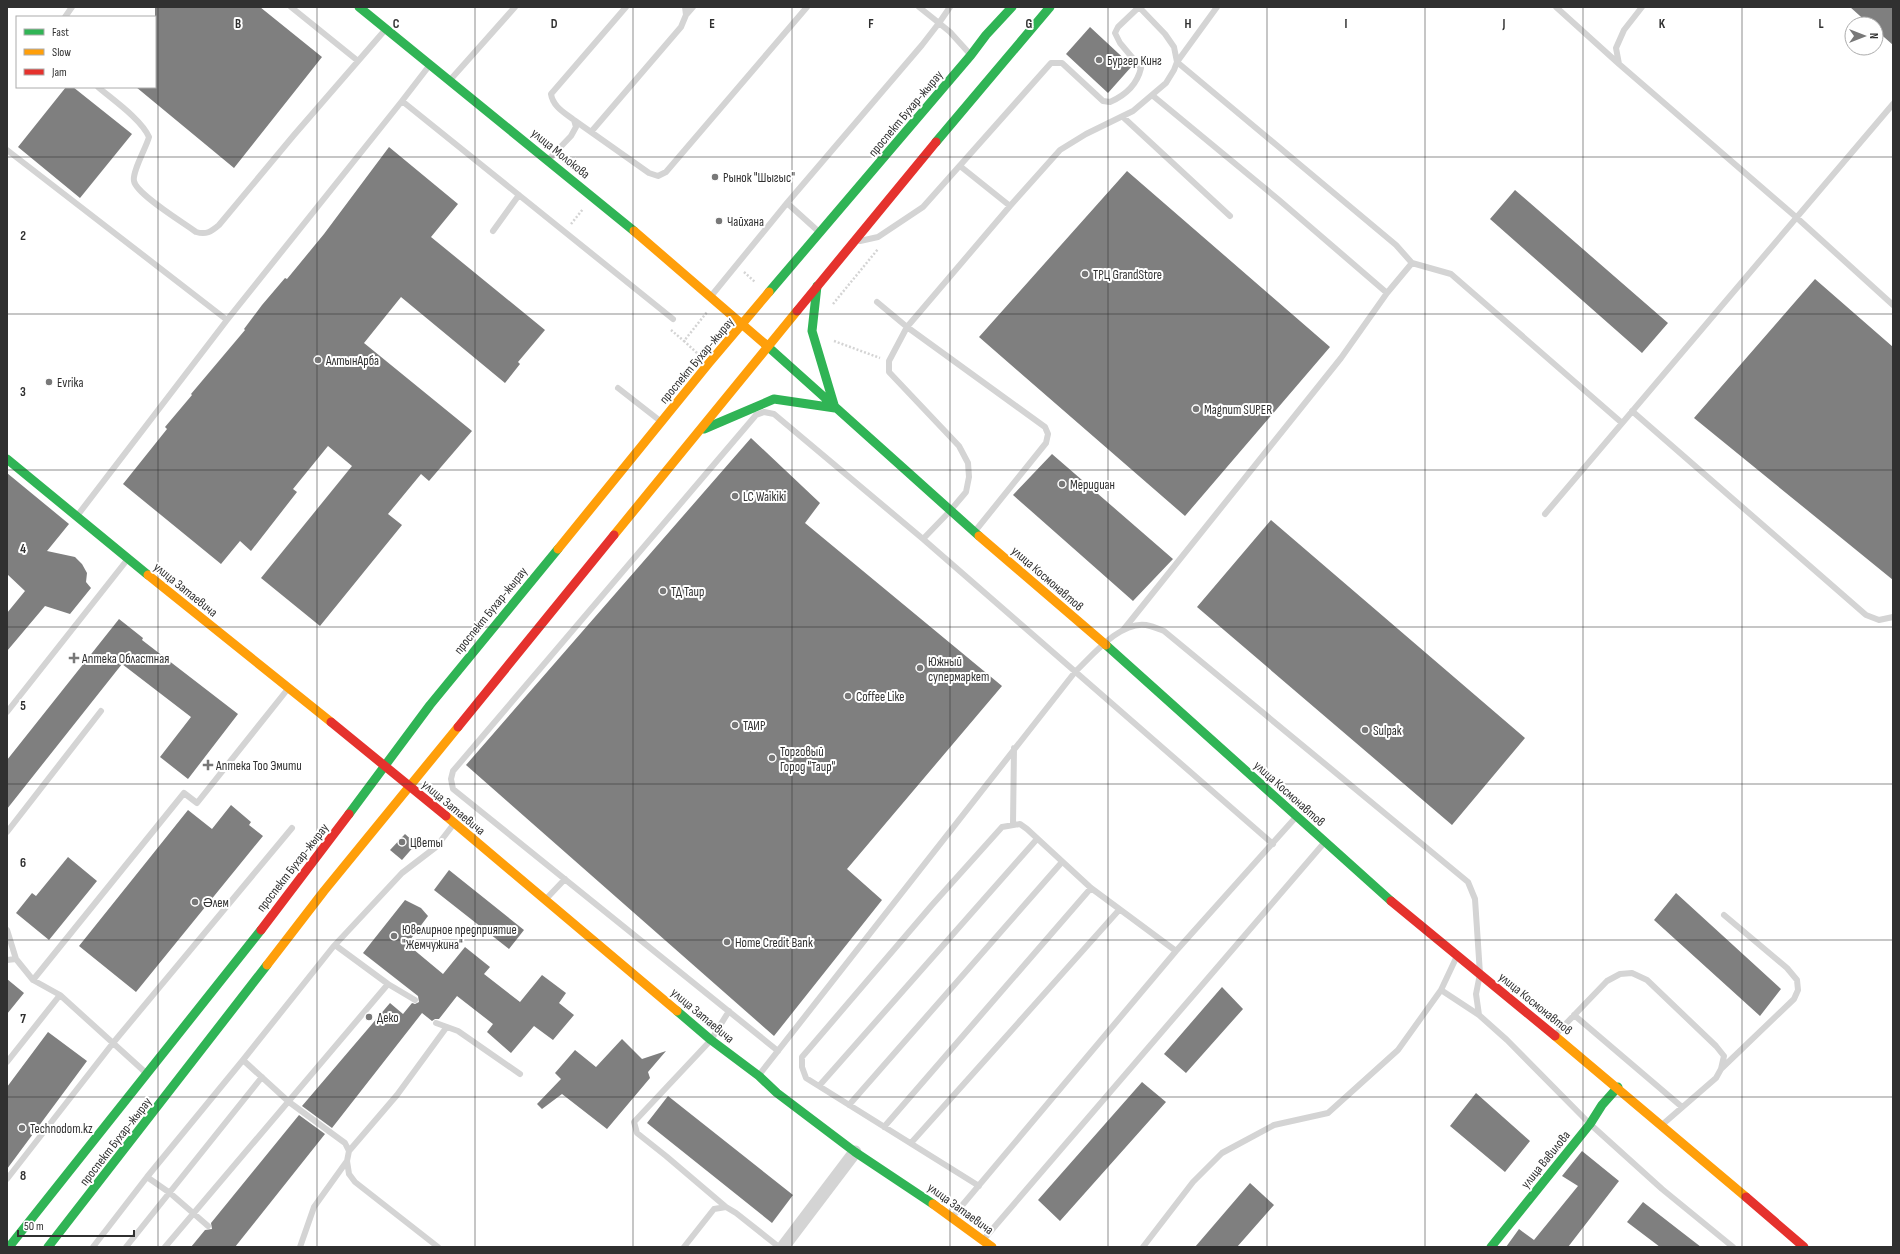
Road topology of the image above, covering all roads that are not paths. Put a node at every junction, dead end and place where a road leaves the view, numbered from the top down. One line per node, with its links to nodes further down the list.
1 (72, 7): 18 (lane)
2 (291, 7): 22 (lane)
3 (359, 7): 20 (main road, улица Молокова)
4 (515, 7): 26 (lane)
5 (626, 7): 32 (lane)
6 (685, 7): 17 (lane)
7 (693, 7): 17 (lane)
8 (807, 7): 33 (lane)
9 (919, 7): 19 (lane)
10 (950, 7): 19 (lane)
11 (1012, 7): 21 (main road, проспект Бухар-жырау)
12 (1050, 7): 44 (main road, проспект Бухар-жырау)
13 (1139, 7): 23 (lane); 36 (lane)
14 (1216, 7): 23 (lane)
15 (1556, 7): 25 (lane)
16 (1642, 7): 25 (lane)
17 (686, 15): 33 (lane)
18 (66, 16)
19 (939, 23): 21 (lane); 38 (lane)
20 (386, 29): 22 (lane); 24 (main road, улица Молокова)
21 (971, 55): 43 (main road, проспект Бухар-жырау)
22 (358, 62): 27 (lane)
23 (1177, 62): 28 (lane); 45 (lane)
24 (430, 64): 26 (main road, улица Молокова); 29 (lane)
25 (1619, 64): 41 (lane)
26 (450, 80): 35 (main road, улица Молокова)
27 (99, 88)
28 (1152, 95): 31 (lane); 47 (lane)
29 (402, 101): 37 (lane); 52 (lane)
30 (1893, 104): 41 (lane)
31 (1123, 117): 39 (lane); 40 (lane)
32 (574, 120): 33 (lane); 35 (lane)
33 (591, 132)
34 (7, 150): 52 (lane)
35 (548, 160): 48 (main road, улица Молокова)
36 (960, 166): 39 (lane); 44 (lane)
37 (519, 195): 42 (lane); 51 (lane)
38 (787, 203): 43 (lane); 48 (lane)
39 (1010, 206): 54 (lane)
40 (1230, 216)
41 (1796, 217): 50 (lane); 58 (lane)
42 (493, 231)
43 (821, 233): 53 (main road, проспект Бухар-жырау)
44 (852, 243): 46 (main road, проспект Бухар-жырау)
45 (1412, 263): 47 (lane); 60 (lane)
46 (818, 286): 55 (main road, проспект Бухар-жырау); 57 (main road)
47 (1388, 293): 70 (lane)
48 (711, 296): 53 (main road, улица Молокова)
49 (877, 302): 54 (lane)
50 (1893, 305)
51 (673, 319)
52 (227, 320): 65 (lane)
53 (743, 324): 55 (main road, улица Молокова); 59 (main road, проспект Бухар-жырау)
54 (907, 327): 63 (lane); 66 (lane)
55 (768, 347): 57 (main road, улица Космонавтов); 61 (main road, проспект Бухар-жырау)
56 (618, 388): 59 (lane)
57 (834, 408): 61 (main road); 63 (main road, улица Космонавтов)
58 (1632, 411): 60 (lane); 69 (lane)
59 (662, 422): 77 (main road, проспект Бухар-жырау)
60 (1622, 423): 64 (lane)
61 (699, 432): 78 (main road, проспект Бухар-жырау)
62 (7, 459): 65 (main road, улица Затаевича)
63 (950, 511): 66 (main road, улица Космонавтов); 67 (lane)
64 (1545, 514)
65 (77, 516): 68 (main road, улица Затаевича)
66 (974, 532): 71 (main road, улица Космонавтов)
67 (923, 538): 72 (lane); 88 (lane)
68 (128, 559): 73 (main road, улица Затаевича); 74 (lane)
69 (1893, 617)
70 (1124, 629): 71 (lane); 99 (lane)
71 (1105, 644): 72 (lane); 79 (main road, улица Космонавтов)
72 (1075, 672): 76 (lane); 86 (lane)
73 (289, 688): 77 (main road, улица Затаевича); 100 (lane)
74 (7, 712)
75 (101, 712): 83 (lane)
76 (1014, 748): 81 (lane); 113 (lane)
77 (384, 765): 78 (main road, улица Затаевича); 117 (main road, проспект Бухар-жырау)
78 (409, 786): 80 (main road, улица Затаевича); 143 (main road, проспект Бухар-жырау)
79 (1297, 816): 85 (main road, улица Космонавтов); 86 (lane)
80 (454, 823): 90 (main road, улица Затаевича); 94 (lane)
81 (1013, 825): 84 (lane); 121 (lane)
82 (292, 828): 112 (lane)
83 (7, 832)
84 (1037, 839): 87 (lane); 121 (lane)
85 (1325, 842): 96 (main road, улица Космонавтов); 141 (lane)
86 (1273, 844): 95 (lane)
87 (1062, 862): 89 (lane); 124 (lane)
88 (565, 879): 90 (lane); 105 (lane)
89 (1091, 888): 91 (lane); 128 (lane)
90 (546, 899): 111 (main road, улица Затаевича)
91 (1119, 910): 95 (lane); 129 (lane)
92 (1724, 915): 116 (lane)
93 (7, 930): 97 (lane)
94 (335, 944): 101 (lane); 114 (lane)
95 (1176, 951): 135 (lane)
96 (1458, 955): 99 (main road, улица Космонавтов); 102 (lane)
97 (16, 959): 98 (lane); 100 (lane)
98 (7, 960)
99 (1480, 974): 106 (lane); 110 (main road, улица Космонавтов)
100 (33, 980): 103 (lane)
101 (388, 984): 104 (lane); 123 (lane)
102 (1441, 990): 106 (lane); 153 (lane)
103 (60, 995): 112 (lane); 115 (lane)
104 (415, 1000)
105 (729, 1011): 111 (lane); 113 (lane)
106 (1479, 1015): 126 (lane)
107 (1574, 1015): 110 (lane); 116 (lane); 125 (lane)
108 (436, 1023): 109 (lane)
109 (446, 1028): 118 (lane); 130 (lane)
110 (1555, 1035): 122 (main road, улица Космонавтов)
111 (710, 1040): 119 (main road, улица Затаевича); 137 (lane)
112 (113, 1043): 117 (lane); 134 (lane)
113 (778, 1051): 119 (lane)
114 (243, 1060): 120 (lane); 133 (lane)
115 (7, 1062)
116 (1721, 1070): 125 (lane)
117 (147, 1074): 142 (main road, проспект Бухар-жырау)
118 (520, 1074)
119 (759, 1076): 131 (main road, улица Затаевича)
120 (262, 1077): 123 (lane); 136 (lane)
121 (819, 1086): 124 (lane)
122 (1618, 1087): 126 (main road, улица Вавилова); 127 (main road, улица Космонавтов)
123 (289, 1102): 130 (lane); 138 (lane)
124 (849, 1105): 128 (lane)
125 (1682, 1107): 127 (lane)
126 (1590, 1124): 154 (main road, улица Вавилова); 155 (lane)
127 (1662, 1125): 156 (main road, улица Космонавтов)
128 (884, 1127): 129 (lane)
129 (911, 1143): 135 (lane)
130 (349, 1151): 132 (lane)
131 (856, 1152): 139 (main road, улица Затаевича); 151 (street)
132 (347, 1161): 147 (lane); 148 (lane)
133 (147, 1177): 136 (lane); 144 (lane)
134 (7, 1179)
135 (979, 1186): 139 (lane)
136 (170, 1193): 138 (lane); 145 (lane)
137 (726, 1207): 149 (lane); 150 (lane)
138 (193, 1213): 140 (lane); 146 (lane)
139 (953, 1217): 141 (main road, улица Затаевича)
140 (208, 1226)
141 (983, 1240): 152 (main road, улица Затаевича)
142 (9, 1247)
143 (48, 1247)
144 (92, 1247)
145 (126, 1247)
146 (165, 1247)
147 (300, 1247)
148 (438, 1247)
149 (684, 1247)
150 (778, 1247)
151 (783, 1247)
152 (992, 1247)
153 (1143, 1247)
154 (1491, 1247)
155 (1733, 1247)
156 (1804, 1247)

